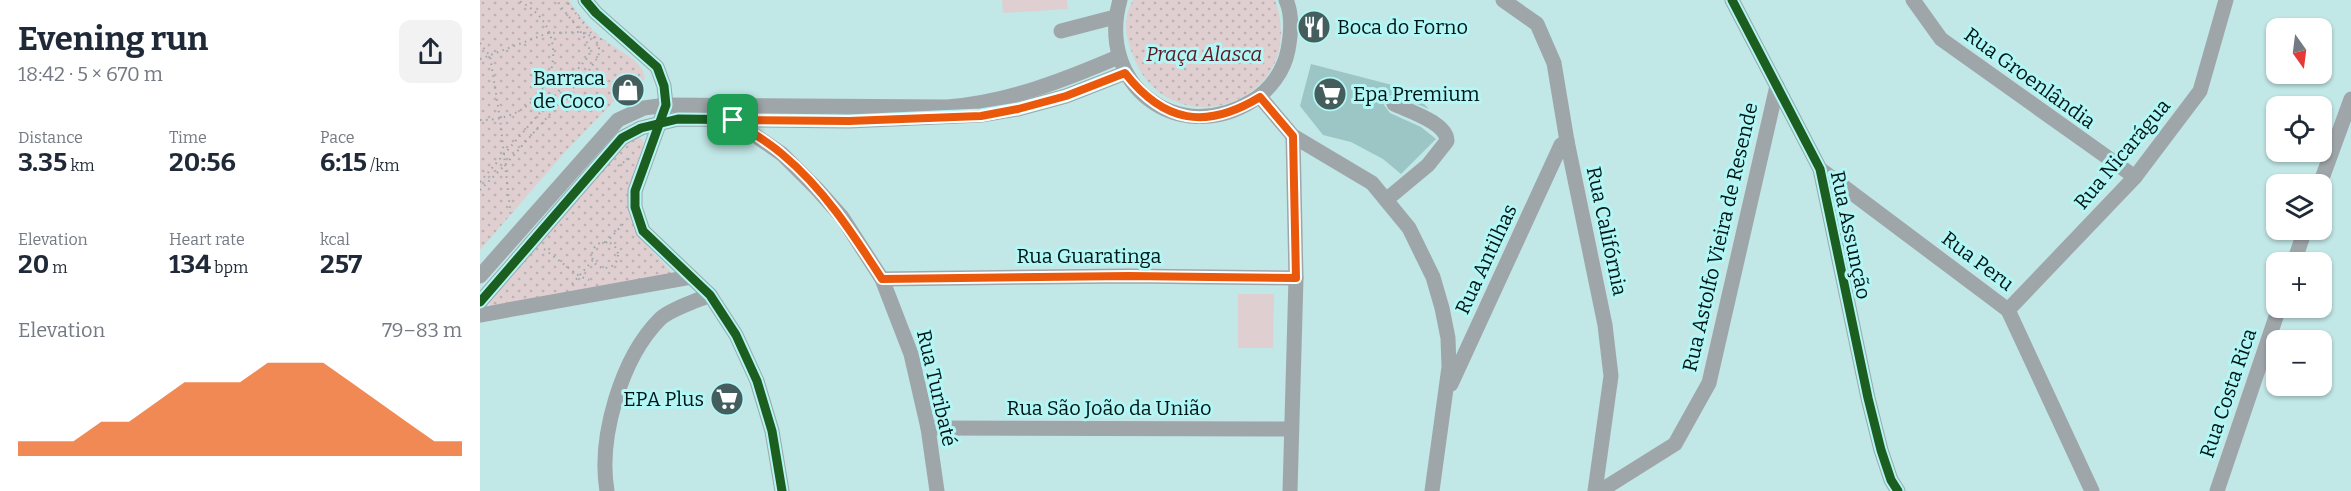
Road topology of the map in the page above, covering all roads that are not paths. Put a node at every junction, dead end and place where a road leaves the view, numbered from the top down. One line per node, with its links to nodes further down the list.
1 (585, 0): 16 (street)
2 (1120, 0): 8 (street)
3 (1503, 0): 21 (street, Rua Califórnia)
4 (1732, 0): 12 (street, Rua Assunção)
5 (1913, 0): 25 (street, Rua Groenlândia)
6 (2226, 0): 25 (street, Rua Nicarágua)
7 (1290, 1): 13 (street)
8 (1115, 17): 9 (street); 10 (street)
9 (1061, 31)
10 (1118, 57): 11 (street); 16 (street)
11 (1125, 73): 13 (street); 18 (street)
12 (1777, 86): 23 (street, Rua Assunção); 44 (street, Rua Astolfo Vieira de Resende)
13 (1260, 97): 20 (street)
14 (2351, 99): 24 (street)
15 (1394, 104): 26 (street)
16 (666, 105): 19 (street); 27 (street)
17 (733, 120): 18 (street); 19 (street); 22 (street, Rua Turibaté)
18 (776, 121): 22 (street, Rua Turibaté)
19 (658, 122): 28 (street); 32 (street)
20 (1293, 136): 26 (street); 29 (street)
21 (1567, 141): 36 (street, Rua Antilhas); 44 (street, Rua Califórnia)
22 (782, 154): 30 (street, Rua Turibaté)
23 (1820, 169): 33 (street, Rua Peru); 45 (street, Rua Assunção)
24 (2324, 174)
25 (2135, 177): 33 (street, Rua Nicarágua)
26 (1386, 200): 36 (street)
27 (480, 276)
28 (691, 277): 31 (street); 34 (street)
29 (1296, 278): 30 (street, Rua Guaratinga); 38 (street)
30 (882, 279): 37 (street, Rua Turibaté)
31 (710, 295): 39 (street); 40 (street)
32 (480, 302)
33 (2008, 310): 46 (street, Rua Peru)
34 (480, 315)
35 (2276, 318): 47 (street, Rua Costa Rica)
36 (1445, 396): 43 (street)
37 (928, 428): 38 (street, Rua São João da União); 41 (street, Rua Turibaté)
38 (1291, 429): 42 (street)
39 (607, 491)
40 (782, 491)
41 (936, 491)
42 (1290, 491)
43 (1432, 491)
44 (1598, 491)
45 (1898, 491)
46 (2092, 491)
47 (2217, 491)

